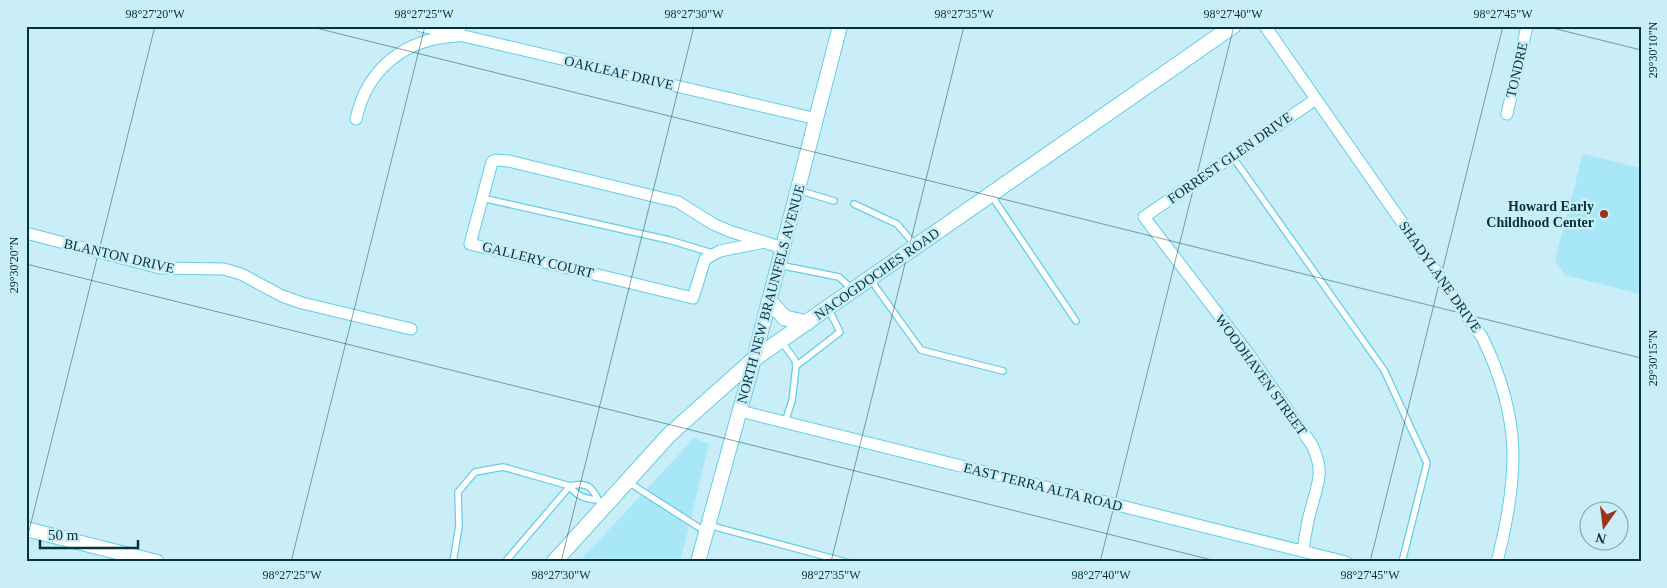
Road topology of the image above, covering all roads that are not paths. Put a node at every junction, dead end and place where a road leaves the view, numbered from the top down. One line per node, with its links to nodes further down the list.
1 (421, 26): 6 (street, OAKLEAF DRIVE)
2 (840, 26): 10 (street, NORTH NEW BRAUNFELS AVENUE)
3 (1233, 26): 13 (main road, NACOGDOCHES ROAD)
4 (1265, 26): 7 (street, SHADYLANE DRIVE)
5 (1528, 26): 8 (street, TONDRE)
6 (459, 31): 9 (street); 10 (street, OAKLEAF DRIVE)
7 (1316, 99): 11 (street, FORREST GLEN DRIVE); 51 (street, SHADYLANE DRIVE)
8 (1507, 114)
9 (356, 119)
10 (817, 119): 12 (street, NORTH NEW BRAUNFELS AVENUE)
11 (1232, 156): 17 (street, FORREST GLEN DRIVE); 50 (lane)
12 (798, 190): 15 (lane); 21 (street, NORTH NEW BRAUNFELS AVENUE)
13 (991, 195): 20 (main road, NACOGDOCHES ROAD); 28 (lane)
14 (482, 198): 19 (street, GALLERY COURT); 22 (lane); 22 (street, GALLERY COURT)
15 (834, 201)
16 (854, 204): 20 (lane)
17 (1144, 217): 42 (street, WOODHAVEN STREET)
18 (26, 233): 30 (street, BLANTON DRIVE)
19 (760, 243): 21 (street, GALLERY COURT); 22 (street, GALLERY COURT)
20 (917, 246): 24 (main road, NACOGDOCHES ROAD)
21 (783, 248): 23 (street, NORTH NEW BRAUNFELS AVENUE)
22 (714, 254)
23 (779, 264): 25 (lane); 26 (street, NORTH NEW BRAUNFELS AVENUE)
24 (870, 278): 25 (main road, NACOGDOCHES ROAD); 34 (lane)
25 (854, 290): 27 (main road, NACOGDOCHES ROAD)
26 (769, 301): 29 (main road); 32 (street, NORTH NEW BRAUNFELS AVENUE)
27 (828, 308): 29 (main road, NACOGDOCHES ROAD); 33 (lane)
28 (1076, 321)
29 (807, 323): 31 (main road, NACOGDOCHES ROAD)
30 (411, 329)
31 (781, 341): 32 (main road, NACOGDOCHES ROAD); 33 (lane)
32 (754, 359): 35 (street, NORTH NEW BRAUNFELS AVENUE); 37 (main road, NACOGDOCHES ROAD)
33 (796, 366): 36 (lane)
34 (1004, 371)
35 (740, 411): 36 (street, EAST TERRA ALTA ROAD); 40 (street, NORTH NEW BRAUNFELS AVENUE)
36 (785, 422): 42 (street, EAST TERRA ALTA ROAD)
37 (627, 482): 39 (main road, NACOGDOCHES ROAD); 40 (lane)
38 (570, 486): 39 (lane); 39 (lane); 44 (lane); 45 (lane)
39 (600, 504): 46 (main road, NACOGDOCHES ROAD)
40 (707, 528): 47 (street, NORTH NEW BRAUNFELS AVENUE); 48 (lane)
41 (26, 529): 43 (street)
42 (1303, 551): 49 (street, EAST TERRA ALTA ROAD)
43 (157, 562)
44 (452, 562)
45 (505, 562)
46 (554, 562)
47 (698, 562)
48 (846, 562)
49 (1346, 562)
50 (1402, 562)
51 (1497, 562)

